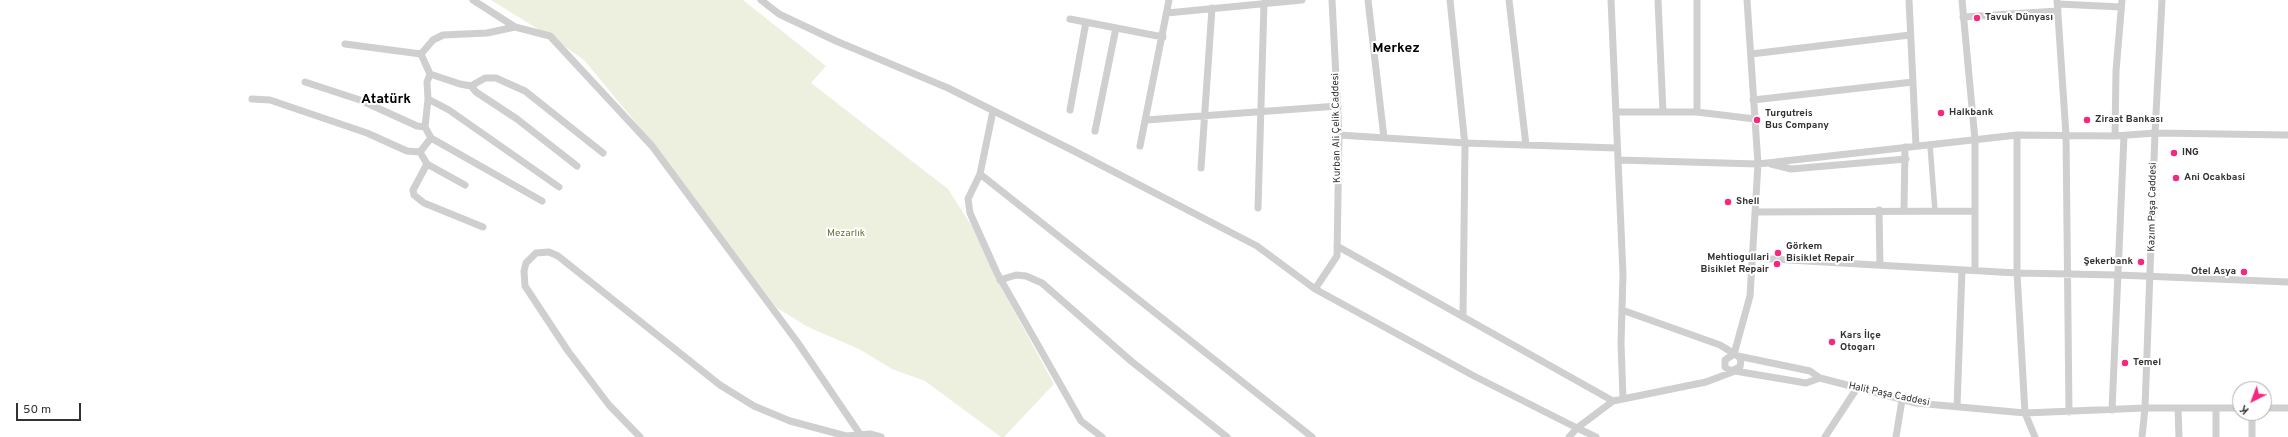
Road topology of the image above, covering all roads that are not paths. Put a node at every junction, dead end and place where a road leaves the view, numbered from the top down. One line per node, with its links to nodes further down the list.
1 (472, 0): 24 (street)
2 (761, 0): 40 (street)
3 (1169, 0): 20 (street)
4 (1302, 0): 16 (street)
5 (1332, 0): 38 (street, Kurban Ali Çelik Caddesi)
6 (1368, 0): 58 (street)
7 (1450, 0): 60 (street)
8 (1509, 0): 61 (street)
9 (1611, 0): 42 (street)
10 (1658, 0): 43 (street)
11 (1698, 0): 44 (street)
12 (1747, 0): 30 (street)
13 (1909, 0): 26 (street)
14 (1962, 0): 21 (street)
15 (2162, 0): 50 (street, Kazım Paşa Caddesi)
16 (1264, 4): 19 (street); 41 (street)
17 (2122, 4): 18 (street); 55 (street)
18 (2058, 5): 21 (street); 53 (street)
19 (1212, 8): 20 (street); 45 (street)
20 (1167, 12): 27 (street)
21 (1963, 17): 59 (street)
22 (1070, 19): 23 (street)
23 (1086, 22): 25 (street); 39 (street)
24 (514, 27): 29 (street); 120 (street)
25 (1116, 28): 27 (street); 49 (street)
26 (1910, 35): 30 (street); 33 (street)
27 (1163, 37): 47 (street)
28 (345, 44): 29 (street)
29 (421, 54): 31 (street)
30 (1750, 54): 37 (street)
31 (430, 74): 34 (street); 36 (street)
32 (305, 82): 48 (street)
33 (1913, 82): 37 (street); 64 (street)
34 (471, 86): 68 (street); 74 (street)
35 (252, 99): 67 (street)
36 (428, 99): 48 (street); 78 (street)
37 (1754, 100): 46 (street)
38 (1338, 106): 41 (street); 51 (street, Kurban Ali Çelik Caddesi)
39 (1070, 110)
40 (993, 111): 76 (street); 98 (street)
41 (1262, 112): 45 (street); 80 (street)
42 (1616, 112): 43 (street); 66 (street)
43 (1663, 112): 44 (street)
44 (1697, 112): 46 (street)
45 (1203, 116): 47 (street); 75 (street)
46 (1755, 119): 73 (street)
47 (1146, 120): 63 (street)
48 (424, 127): 57 (street)
49 (1095, 131)
50 (2155, 133): 54 (street); 56 (street); 95 (street, Kazım Paşa Caddesi)
51 (1339, 135): 58 (street); 87 (street, Kurban Ali Çelik Caddesi)
52 (2017, 135): 53 (street); 59 (street); 92 (street)
53 (2066, 135): 55 (street); 93 (street)
54 (2288, 135)
55 (2115, 136): 56 (street)
56 (2124, 136): 94 (street)
57 (431, 138): 67 (street); 79 (street)
58 (1384, 138): 60 (street)
59 (1975, 140): 62 (street); 84 (street)
60 (1465, 143): 61 (street); 100 (street)
61 (1526, 145): 66 (street)
62 (1930, 145): 64 (street); 83 (street)
63 (1140, 146)
64 (1916, 146): 65 (street)
65 (1905, 147): 69 (street); 71 (street)
66 (1617, 148): 70 (street)
67 (420, 152): 72 (street)
68 (603, 153)
69 (1906, 159): 71 (street); 82 (street)
70 (1618, 160): 73 (street); 99 (street)
71 (1767, 162): 73 (street)
72 (427, 164): 77 (street); 86 (street)
73 (1758, 164): 85 (street)
74 (578, 166)
75 (1201, 168)
76 (980, 174): 96 (street); 125 (street)
77 (465, 185)
78 (559, 186)
79 (542, 202)
80 (1258, 208)
81 (1879, 210): 82 (street); 85 (street); 89 (street)
82 (1904, 210): 83 (street)
83 (1935, 210): 84 (street)
84 (1975, 211): 91 (street)
85 (1756, 212): 88 (street)
86 (483, 227)
87 (1337, 246): 98 (street, Kurban Ali Çelik Caddesi); 100 (street)
88 (1753, 258): 89 (street); 101 (street)
89 (1880, 265): 90 (street)
90 (1962, 270): 91 (street); 108 (street)
91 (1976, 270): 92 (street)
92 (2017, 273): 93 (street); 117 (street)
93 (2068, 273): 94 (street); 116 (street)
94 (2118, 274): 95 (street); 115 (street)
95 (2151, 276): 97 (street); 109 (street, Kazım Paşa Caddesi)
96 (1000, 280): 123 (street); 124 (street)
97 (2288, 282)
98 (1315, 288): 119 (street)
99 (1622, 310): 101 (street); 105 (street)
100 (1464, 318): 107 (street)
101 (1736, 355): 102 (street); 102 (street); 103 (street)
102 (1735, 371): 103 (street, Halit Paşa Caddesi); 105 (street)
103 (1820, 378): 104 (street, Halit Paşa Caddesi)
104 (1856, 388): 106 (street, Halit Paşa Caddesi); 128 (street)
105 (1623, 399): 107 (street)
106 (1902, 400): 108 (street, Halit Paşa Caddesi); 129 (street)
107 (1613, 401): 119 (street)
108 (1957, 407): 117 (street, Halit Paşa Caddesi)
109 (2145, 408): 110 (street, Halit Paşa Caddesi); 115 (street, Halit Paşa Caddesi); 131 (street, Kazım Paşa Caddesi)
110 (2178, 408): 111 (street, Halit Paşa Caddesi); 132 (street)
111 (2216, 408): 112 (street, Halit Paşa Caddesi); 133 (street)
112 (2232, 408)
113 (2272, 408): 114 (street)
114 (2288, 408)
115 (2112, 410): 116 (street, Halit Paşa Caddesi)
116 (2069, 412): 117 (street, Halit Paşa Caddesi)
117 (2025, 413): 130 (street)
118 (2252, 421): 134 (street)
119 (1577, 428): 126 (street); 127 (street)
120 (861, 436): 121 (street); 122 (street)
121 (640, 437)
122 (881, 437)
123 (1102, 437)
124 (1227, 437)
125 (1312, 437)
126 (1569, 437)
127 (1596, 437)
128 (1825, 437)
129 (1896, 437)
130 (2035, 437)
131 (2142, 437)
132 (2179, 437)
133 (2216, 437)
134 (2252, 437)

